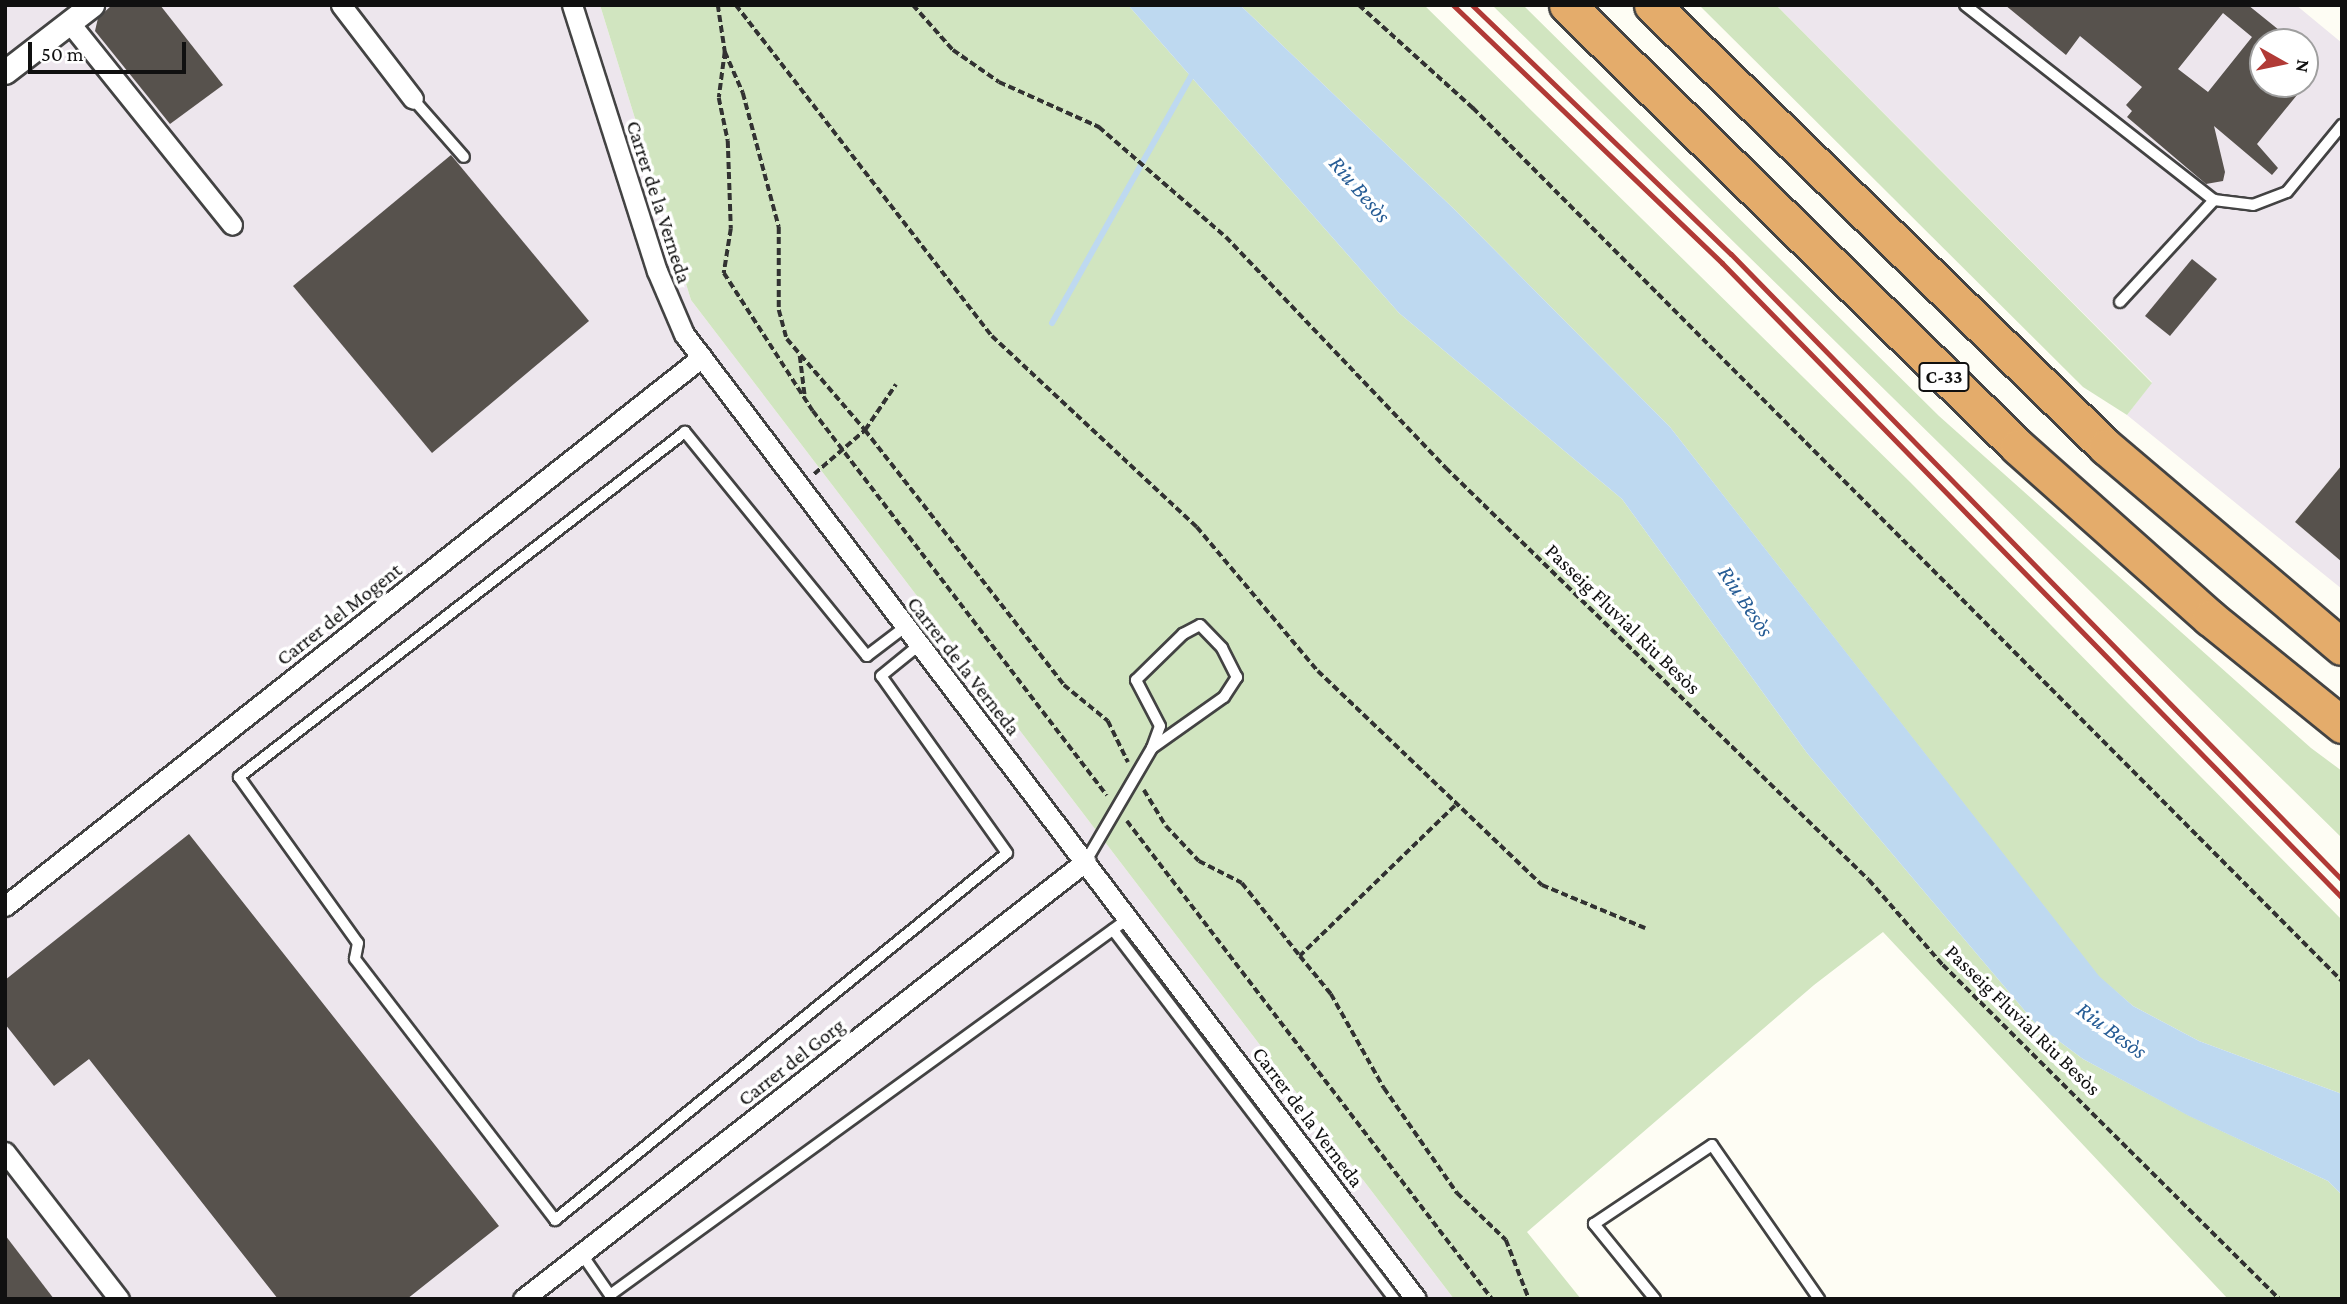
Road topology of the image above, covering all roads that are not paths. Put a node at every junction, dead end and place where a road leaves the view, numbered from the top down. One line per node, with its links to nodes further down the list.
1 (92, 5): 7 (street)
2 (341, 5): 9 (street)
3 (1567, 5): 19 (highway, C-33)
4 (1652, 5): 18 (highway, C-33)
5 (1965, 5): 12 (lane)
6 (572, 6): 15 (street, Carrer de la Verneda)
7 (69, 22): 8 (street); 13 (street)
8 (5, 72)
9 (413, 99): 11 (lane)
10 (2342, 125): 12 (lane)
11 (464, 158)
12 (2214, 200): 14 (lane)
13 (232, 225)
14 (2120, 302)
15 (702, 358): 16 (street, Carrer de la Verneda); 22 (street, Carrer del Mogent)
16 (905, 628): 17 (street, Carrer de la Verneda); 17 (lane)
17 (919, 645): 21 (street, Carrer de la Verneda)
18 (2342, 647)
19 (2342, 725)
20 (1152, 748): 20 (lane); 21 (lane)
21 (1086, 861): 23 (street, Carrer de la Verneda); 26 (street, Carrer del Gorg)
22 (5, 906)
23 (1129, 918): 24 (lane); 30 (street, Carrer de la Verneda)
24 (1112, 930): 26 (lane); 29 (lane)
25 (5, 1152): 27 (street)
26 (581, 1253): 28 (street, Carrer del Gorg)
27 (119, 1299)
28 (523, 1299)
29 (1394, 1299)
30 (1416, 1299)
31 (1655, 1299): 32 (lane)
32 (1819, 1299)

